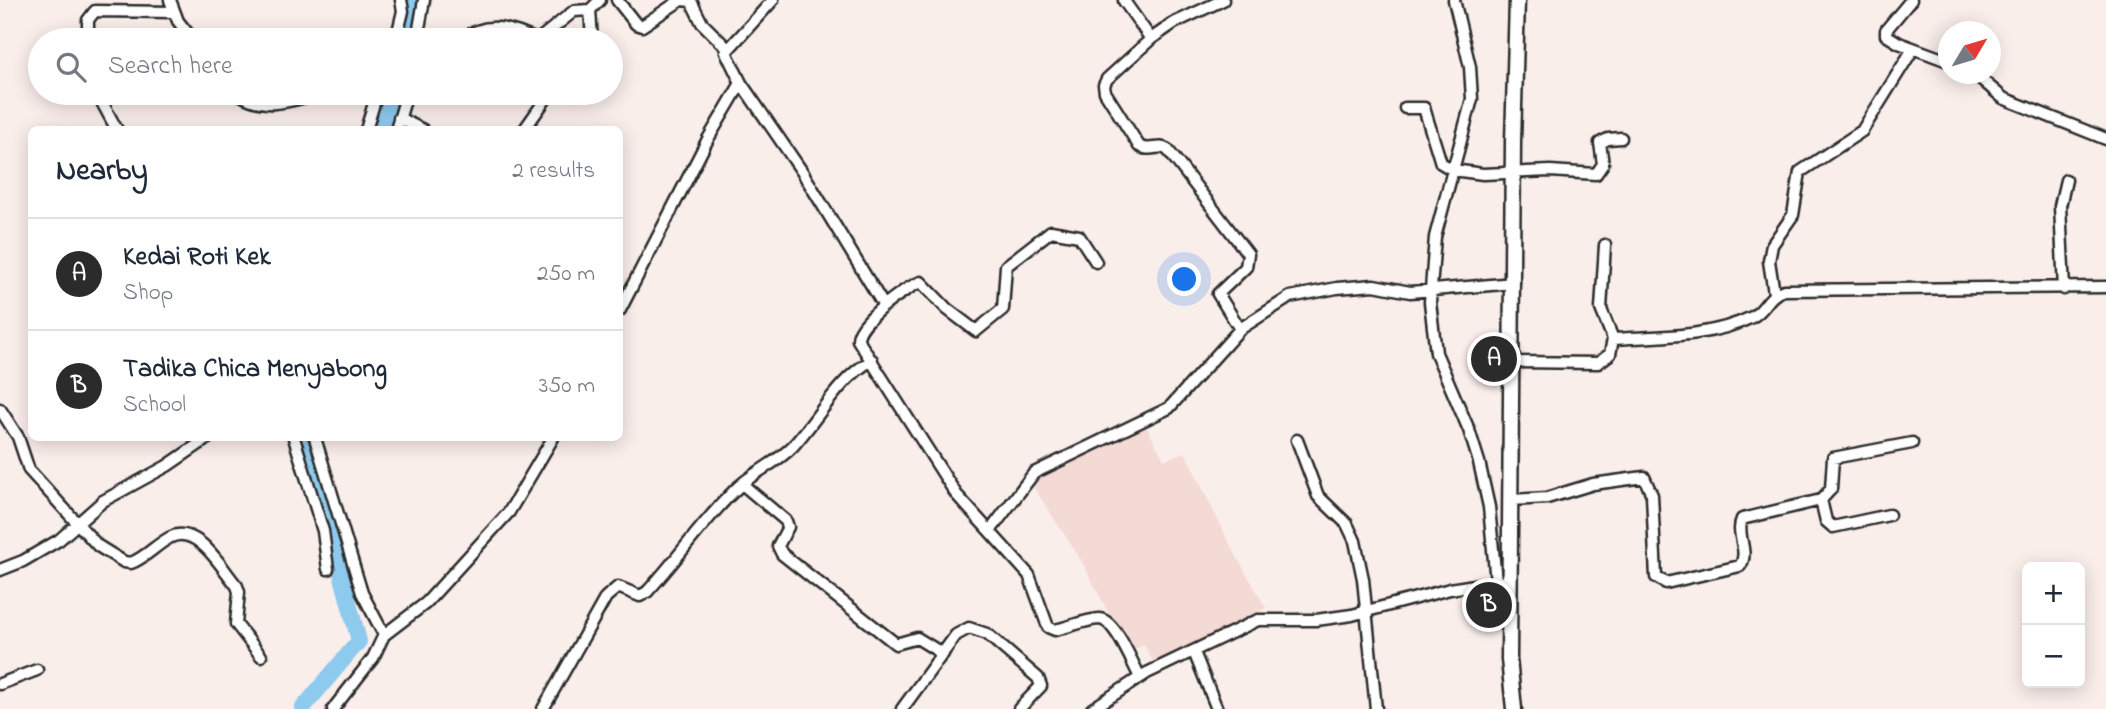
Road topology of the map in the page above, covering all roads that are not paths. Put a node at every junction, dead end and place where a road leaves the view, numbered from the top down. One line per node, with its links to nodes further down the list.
1 (170, 0): 13 (street)
2 (401, 0): 16 (street)
3 (424, 0): 17 (street)
4 (599, 0): 12 (street)
5 (617, 0): 23 (street)
6 (773, 0): 23 (street)
7 (1223, 0): 22 (street)
8 (1454, 0): 41 (street)
9 (1517, 0): 42 (street)
10 (1911, 0): 24 (street)
11 (1124, 1): 22 (street)
12 (590, 10): 20 (street); 21 (street)
13 (174, 12): 14 (street); 15 (street)
14 (88, 28)
15 (184, 28)
16 (399, 28)
17 (419, 28)
18 (482, 28): 19 (street)
19 (504, 28)
20 (552, 28)
21 (591, 28)
22 (1151, 39): 53 (street)
23 (727, 48): 26 (street)
24 (1913, 49): 25 (street); 50 (street)
25 (1938, 58)
26 (741, 83): 51 (street); 52 (street)
27 (1987, 84): 40 (street)
28 (103, 105): 34 (street)
29 (373, 105): 35 (street)
30 (403, 105): 33 (street)
31 (542, 105): 38 (street)
32 (1405, 108): 41 (street)
33 (399, 118): 36 (street); 37 (street)
34 (115, 126)
35 (367, 126)
36 (397, 126)
37 (414, 126)
38 (527, 126)
39 (1621, 138): 42 (street)
40 (2106, 139)
41 (1453, 170): 42 (street); 49 (street)
42 (1513, 173): 46 (street)
43 (2066, 180): 48 (street)
44 (1605, 245): 54 (street)
45 (1096, 262): 52 (street)
46 (1514, 283): 49 (street); 56 (street)
47 (2106, 287): 48 (street)
48 (2064, 289): 50 (street)
49 (1430, 290): 53 (street); 72 (street)
50 (1774, 293): 54 (street)
51 (623, 304)
52 (884, 306): 55 (street)
53 (1240, 329): 69 (street)
54 (1613, 339): 56 (street)
55 (872, 360): 64 (street); 69 (street)
56 (1513, 362): 65 (street)
57 (0, 409): 68 (street)
58 (1297, 440): 73 (street)
59 (204, 441): 68 (street)
60 (295, 441): 70 (street)
61 (316, 441): 74 (street)
62 (551, 441): 74 (street)
63 (1913, 443): 66 (street)
64 (741, 484): 76 (street); 82 (street)
65 (1511, 500): 66 (street); 72 (street)
66 (1821, 500): 67 (street)
67 (1889, 515)
68 (78, 524): 71 (street); 77 (street)
69 (990, 531): 79 (street)
70 (328, 569)
71 (0, 570)
72 (1503, 580): 73 (street); 88 (street)
73 (1366, 611): 75 (street); 87 (street)
74 (384, 635): 81 (street)
75 (1194, 652): 79 (street); 86 (street)
76 (943, 654): 83 (street); 84 (street)
77 (261, 656)
78 (37, 670): 80 (street)
79 (1140, 677): 85 (street)
80 (0, 684)
81 (333, 709)
82 (543, 709)
83 (902, 709)
84 (1019, 709)
85 (1092, 709)
86 (1217, 709)
87 (1376, 709)
88 (1514, 709)

